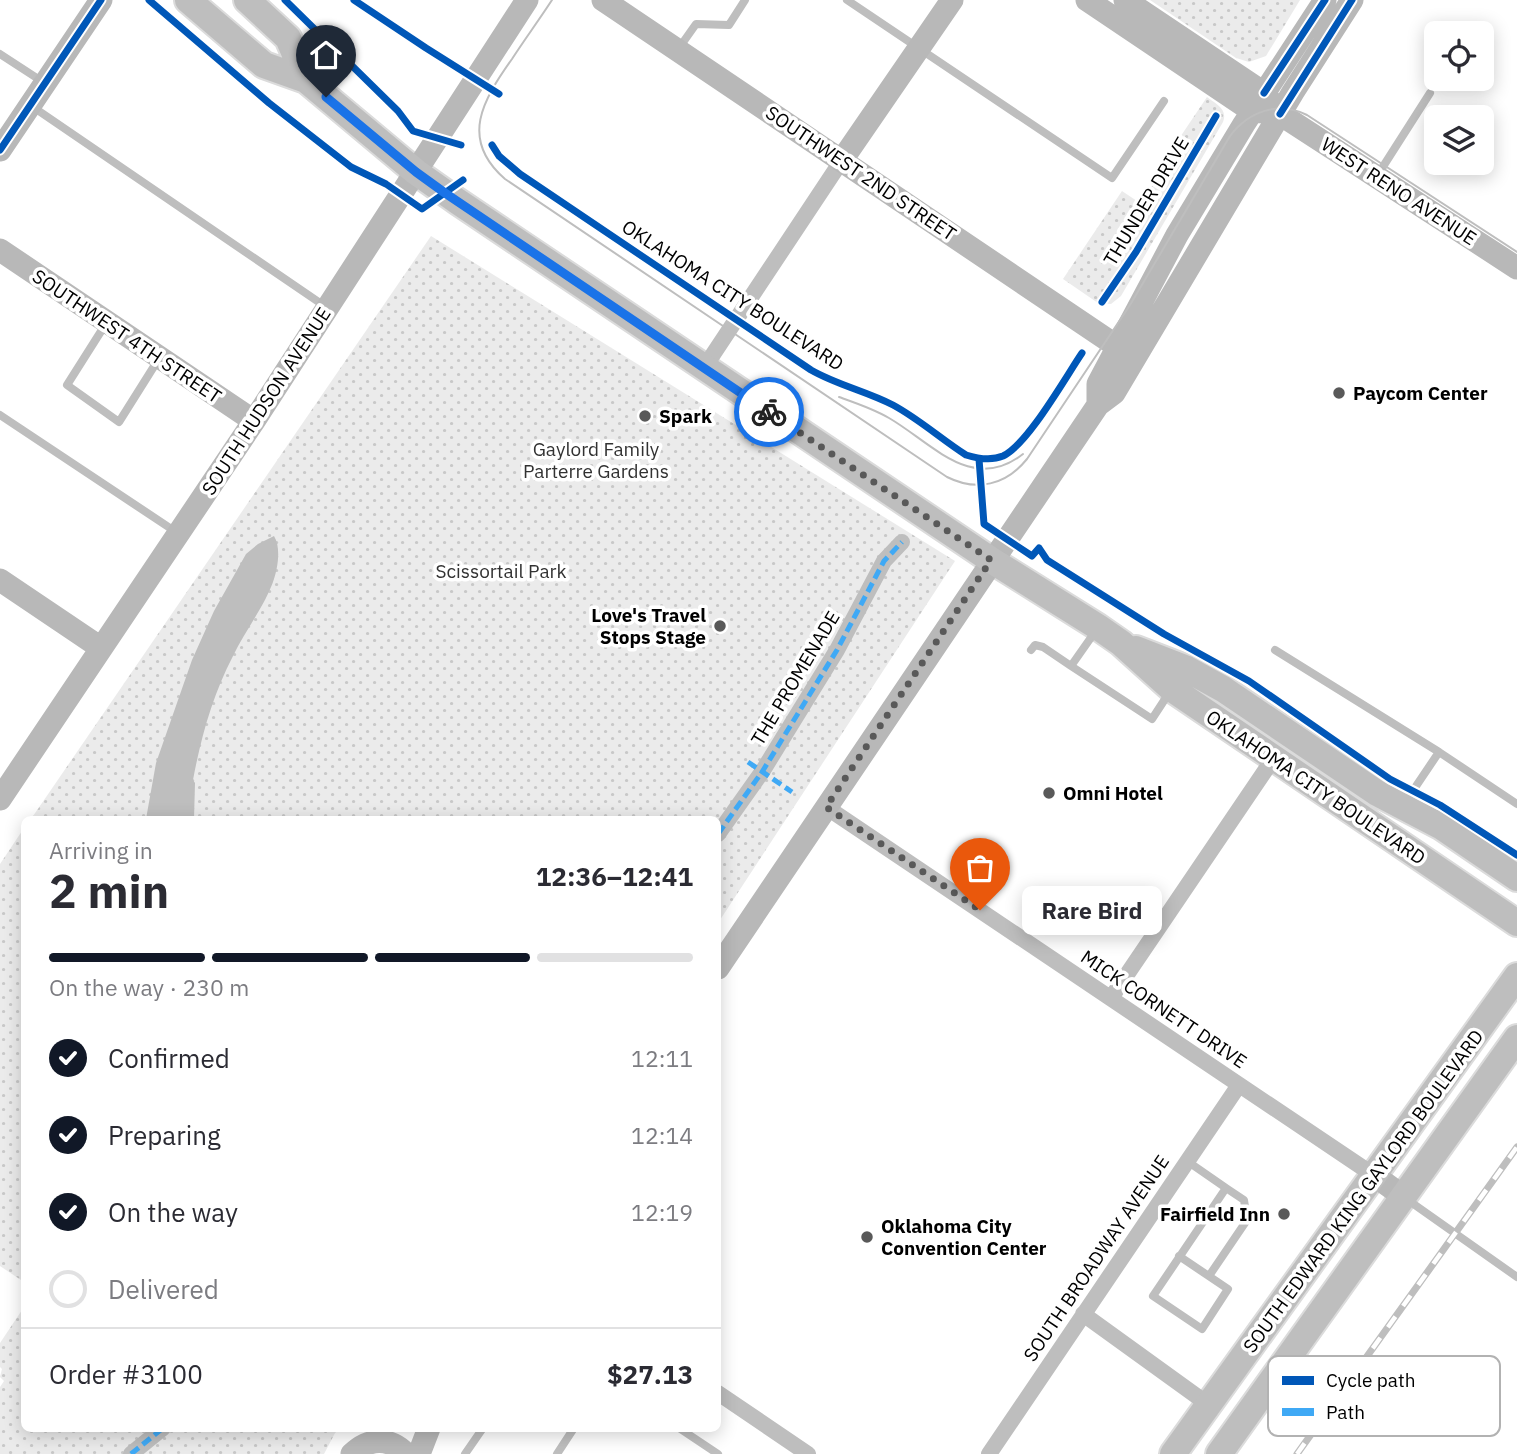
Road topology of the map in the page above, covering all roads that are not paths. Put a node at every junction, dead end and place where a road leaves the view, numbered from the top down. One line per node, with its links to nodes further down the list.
1 (101, 0): 17 (main road)
2 (188, 0): 16 (main road, OKLAHOMA CITY BOULEVARD)
3 (247, 0): 16 (main road, OKLAHOMA CITY BOULEVARD)
4 (527, 0): 25 (main road, SOUTH HUDSON AVENUE)
5 (603, 0): 14 (main road, SOUTHWEST 2ND STREET)
6 (745, 0): 14 (lane)
7 (848, 0): 13 (lane)
8 (952, 0): 13 (main road)
9 (1087, 0): 20 (main road, WEST RENO AVENUE)
10 (1125, 0): 20 (main road, WEST RENO AVENUE)
11 (1325, 0): 20 (main road)
12 (1352, 0): 22 (main road)
13 (920, 49): 19 (lane); 24 (main road)
14 (678, 50): 24 (main road, SOUTHWEST 2ND STREET)
15 (0, 54): 17 (lane)
16 (306, 80): 25 (main road, OKLAHOMA CITY BOULEVARD)
17 (45, 84): 21 (main road)
18 (1430, 93): 26 (lane)
19 (1164, 101)
20 (1258, 102): 22 (main road, WEST RENO AVENUE); 31 (main road)
21 (31, 105): 23 (main road); 29 (lane)
22 (1280, 114): 26 (main road, WEST RENO AVENUE); 34 (main road)
23 (0, 150)
24 (842, 160): 31 (main road, SOUTHWEST 2ND STREET); 33 (street)
25 (416, 172): 29 (main road, SOUTH HUDSON AVENUE); 33 (main road, OKLAHOMA CITY BOULEVARD)
26 (1377, 176): 28 (main road, WEST RENO AVENUE)
27 (0, 250): 30 (main road, SOUTHWEST 4TH STREET)
28 (1517, 268)
29 (327, 308): 36 (main road, SOUTH HUDSON AVENUE)
30 (107, 322): 32 (main road, SOUTHWEST 4TH STREET); 32 (lane)
31 (1118, 346): 34 (main road)
32 (160, 358): 36 (main road, SOUTHWEST 4TH STREET)
33 (704, 368): 39 (main road, OKLAHOMA CITY BOULEVARD)
34 (1106, 399): 39 (main road)
35 (0, 415): 37 (lane)
36 (254, 421): 37 (main road, SOUTH HUDSON AVENUE)
37 (178, 533): 43 (main road, SOUTH HUDSON AVENUE)
38 (902, 542): 54 (street, THE PROMENADE)
39 (991, 560): 41 (main road, OKLAHOMA CITY BOULEVARD); 53 (main road)
40 (0, 580): 43 (main road)
41 (1098, 627): 42 (main road, OKLAHOMA CITY BOULEVARD); 46 (lane)
42 (1121, 643): 47 (main road, OKLAHOMA CITY BOULEVARD); 52 (main road, OKLAHOMA CITY BOULEVARD)
43 (101, 649): 50 (main road, SOUTH HUDSON AVENUE)
44 (1031, 650): 46 (lane)
45 (1275, 650): 48 (lane)
46 (1071, 666): 47 (lane)
47 (1172, 690): 49 (main road, OKLAHOMA CITY BOULEVARD)
48 (1439, 752): 51 (lane); 52 (lane)
49 (1273, 758): 56 (main road, OKLAHOMA CITY BOULEVARD); 59 (street)
50 (0, 799)
51 (1517, 804)
52 (1402, 806): 55 (main road, OKLAHOMA CITY BOULEVARD)
53 (826, 807): 57 (main road); 59 (street, MICK CORNETT DRIVE)
54 (721, 830)
55 (1517, 878)
56 (1517, 923)
57 (721, 964)
58 (1517, 976): 63 (main road, SOUTH EDWARD KING GAYLORD BOULEVARD)
59 (1111, 999): 61 (street, MICK CORNETT DRIVE)
60 (1517, 1038): 65 (main road, SOUTH EDWARD KING GAYLORD BOULEVARD)
61 (1238, 1085): 62 (street, SOUTH BROADWAY AVENUE); 63 (street, MICK CORNETT DRIVE)
62 (1187, 1161): 64 (lane); 69 (street, SOUTH BROADWAY AVENUE)
63 (1375, 1176): 65 (main road); 74 (main road, SOUTH EDWARD KING GAYLORD BOULEVARD)
64 (1226, 1188): 66 (lane); 67 (lane)
65 (1404, 1197): 68 (lane); 70 (main road, SOUTH EDWARD KING GAYLORD BOULEVARD)
66 (1179, 1256): 67 (lane); 67 (lane)
67 (1209, 1276)
68 (1517, 1277)
69 (1083, 1314): 74 (street); 90 (street, SOUTH BROADWAY AVENUE)
70 (1290, 1356)
71 (1268, 1387): 73 (main road, SOUTH EDWARD KING GAYLORD BOULEVARD)
72 (721, 1395): 89 (street)
73 (1261, 1397): 74 (main road); 92 (main road, SOUTH EDWARD KING GAYLORD BOULEVARD)
74 (1209, 1405): 91 (main road, SOUTH EDWARD KING GAYLORD BOULEVARD)
75 (158, 1432): 82 (street)
76 (391, 1432): 81 (main road)
77 (427, 1432): 85 (main road)
78 (480, 1432): 86 (lane)
79 (571, 1432): 87 (lane)
80 (685, 1432): 88 (lane)
81 (377, 1441): 83 (main road); 84 (main road)
82 (131, 1454)
83 (352, 1454)
84 (406, 1454)
85 (419, 1454)
86 (466, 1454)
87 (557, 1454)
88 (718, 1454)
89 (808, 1454)
90 (989, 1454)
91 (1173, 1454)
92 (1219, 1454)

